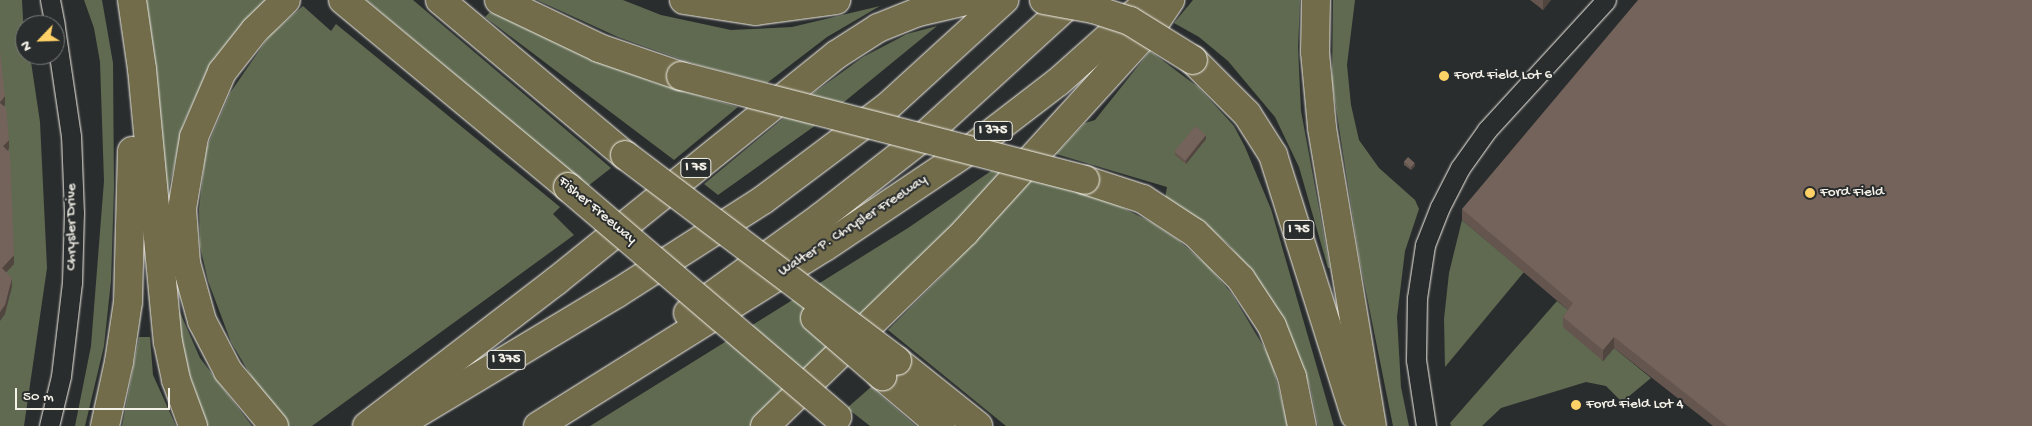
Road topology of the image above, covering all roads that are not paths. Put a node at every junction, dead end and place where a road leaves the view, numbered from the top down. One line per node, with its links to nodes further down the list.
1 (50, 0): 19 (street, Chrysler Drive)
2 (120, 0): 26 (highway)
3 (132, 0): 27 (highway)
4 (286, 0): 23 (highway)
5 (440, 0): 22 (highway, bridge)
6 (499, 0): 35 (highway, bridge)
7 (684, 0): 8 (highway)
8 (836, 0)
9 (970, 0): 28 (highway, I 75)
10 (1004, 0): 20 (highway, I 375)
11 (1012, 0): 20 (highway)
12 (1044, 0): 36 (highway, I 75, bridge)
13 (1073, 0): 30 (highway)
14 (1150, 0): 31 (highway, Walter P. Chrysler Freeway / I 375)
15 (1170, 0): 32 (highway)
16 (1316, 0): 37 (highway)
17 (1606, 0): 38 (street)
18 (350, 6): 24 (highway, Fisher Freeway, bridge)
19 (53, 15)
20 (967, 37): 29 (highway, I 375)
21 (61, 65): 25 (street, Chrysler Drive)
22 (889, 368): 33 (highway); 34 (highway)
23 (266, 419)
24 (842, 422)
25 (49, 426)
26 (105, 426)
27 (193, 426)
28 (367, 426)
29 (396, 426)
30 (534, 426)
31 (538, 426)
32 (765, 426)
33 (941, 426)
34 (978, 426)
35 (1302, 426)
36 (1359, 426)
37 (1372, 426)
38 (1426, 426)

